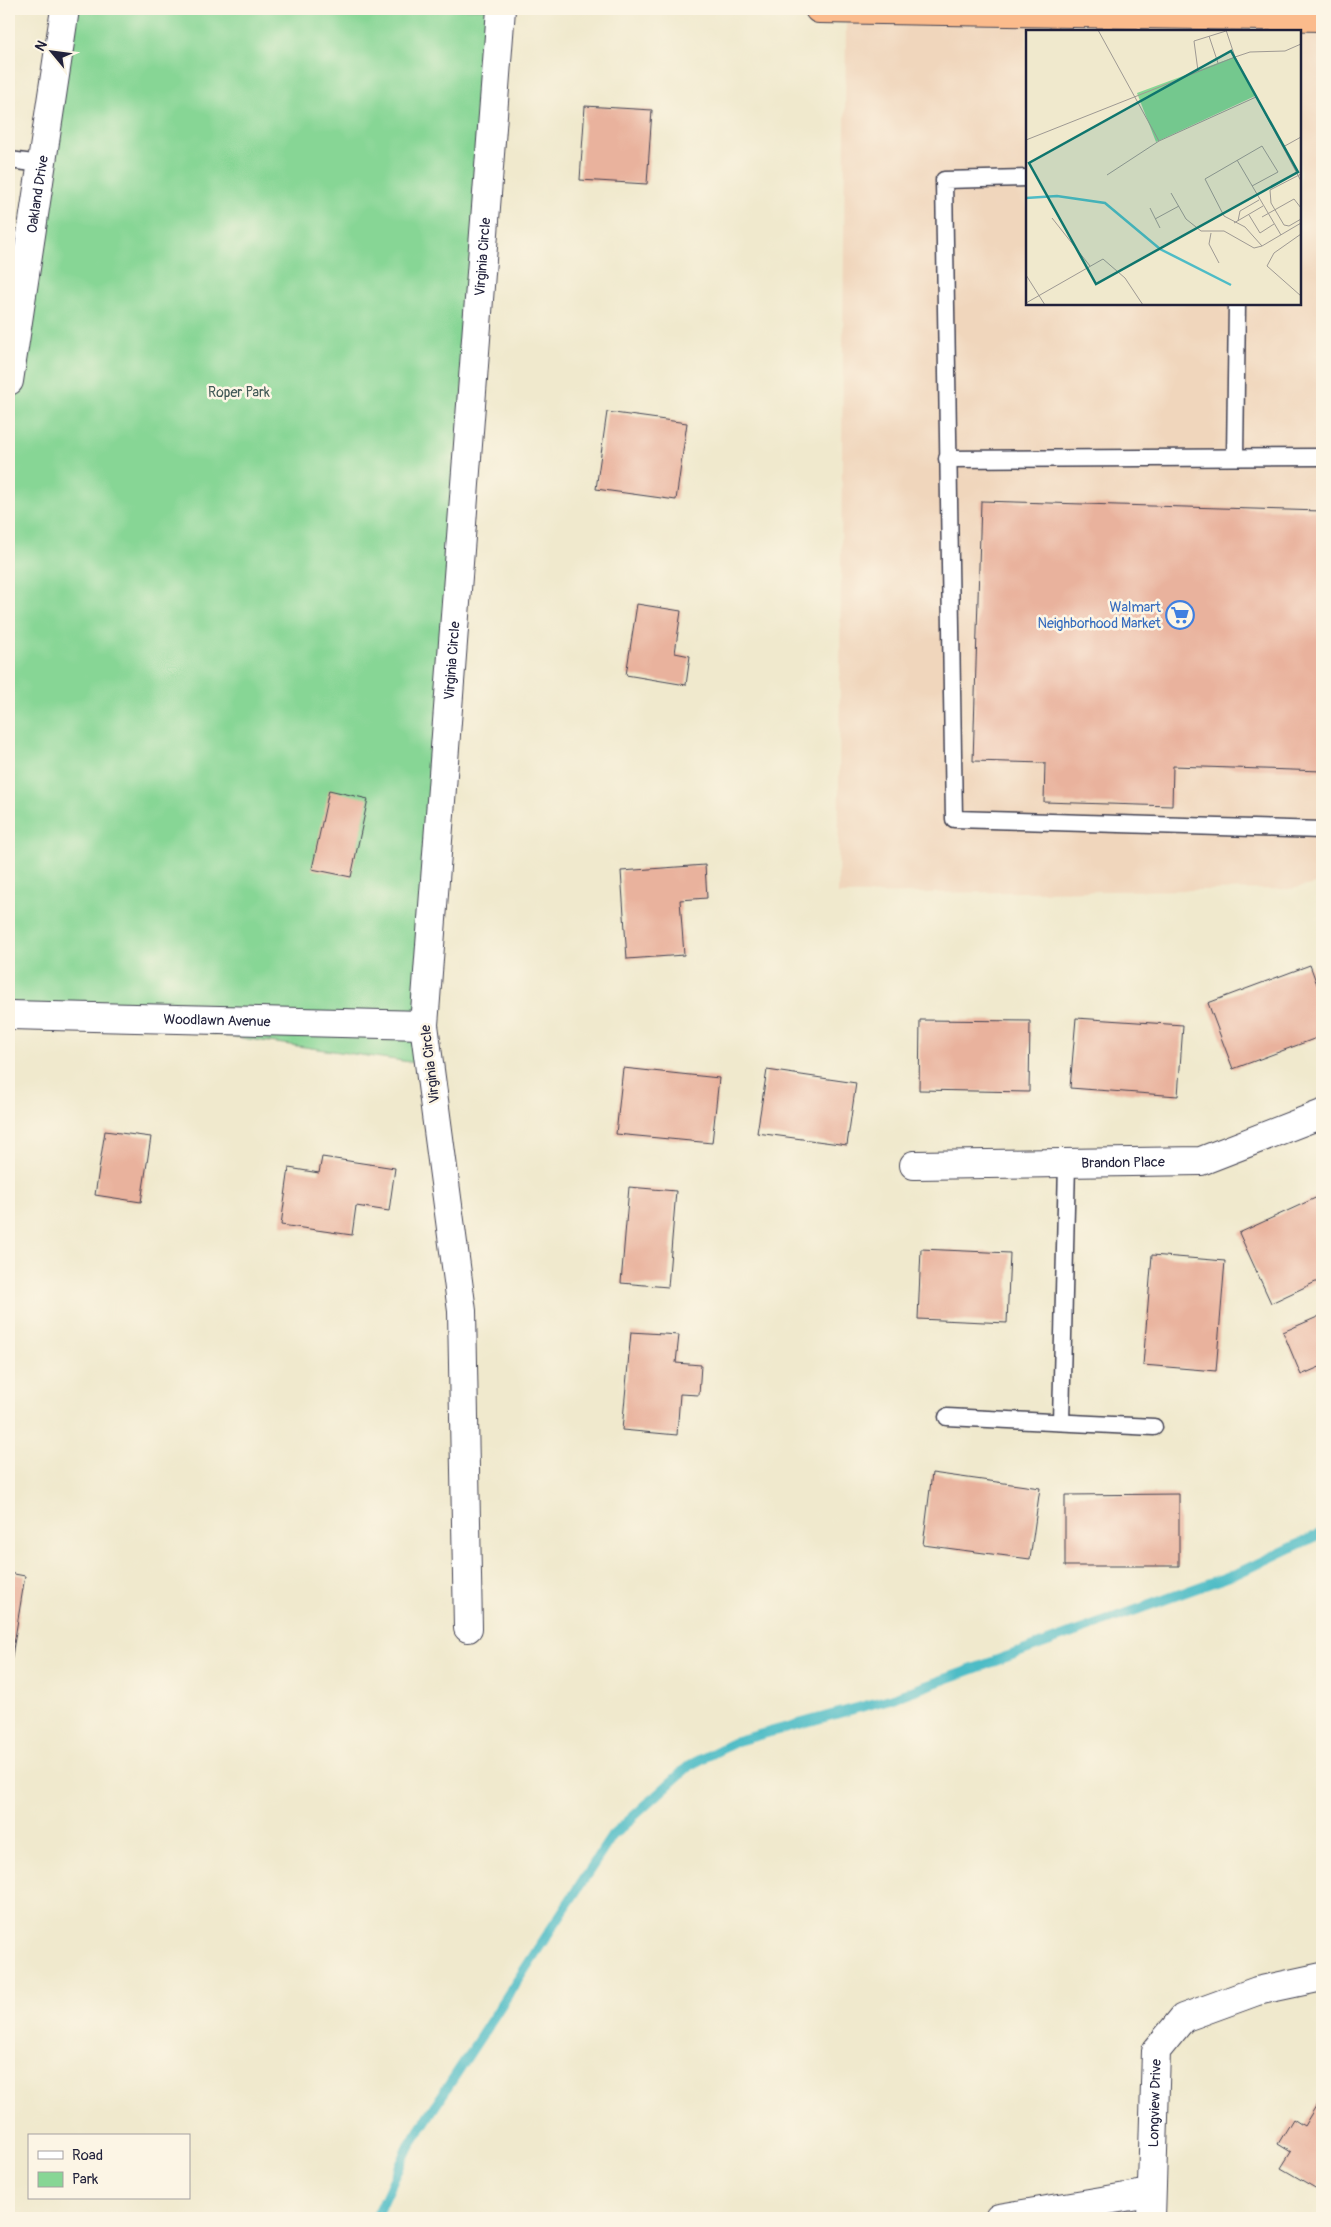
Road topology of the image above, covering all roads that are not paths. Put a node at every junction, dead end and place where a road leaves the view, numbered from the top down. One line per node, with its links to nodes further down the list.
1 (65, 9): 7 (street, Oakland Drive)
2 (502, 9): 16 (street, Virginia Circle)
3 (820, 9): 4 (highway)
4 (1050, 11): 5 (highway)
5 (1322, 17)
6 (9, 160): 7 (lane)
7 (42, 164): 10 (street, Oakland Drive)
8 (1026, 178): 13 (lane)
9 (1237, 305): 11 (lane)
10 (9, 375)
11 (1235, 456): 12 (lane); 13 (lane)
12 (1322, 457)
13 (947, 459): 14 (lane)
14 (1322, 830)
15 (9, 1015): 16 (street, Woodlawn Avenue)
16 (424, 1025): 23 (street, Virginia Circle)
17 (1322, 1114): 18 (street, Brandon Place)
18 (1067, 1163): 19 (street, Brandon Place); 21 (lane)
19 (914, 1165)
20 (947, 1417): 21 (lane)
21 (1061, 1422): 22 (lane)
22 (1154, 1427)
23 (468, 1628)
24 (1322, 1977): 25 (street, Longview Drive)
25 (1150, 2206): 26 (street)
26 (999, 2218)

